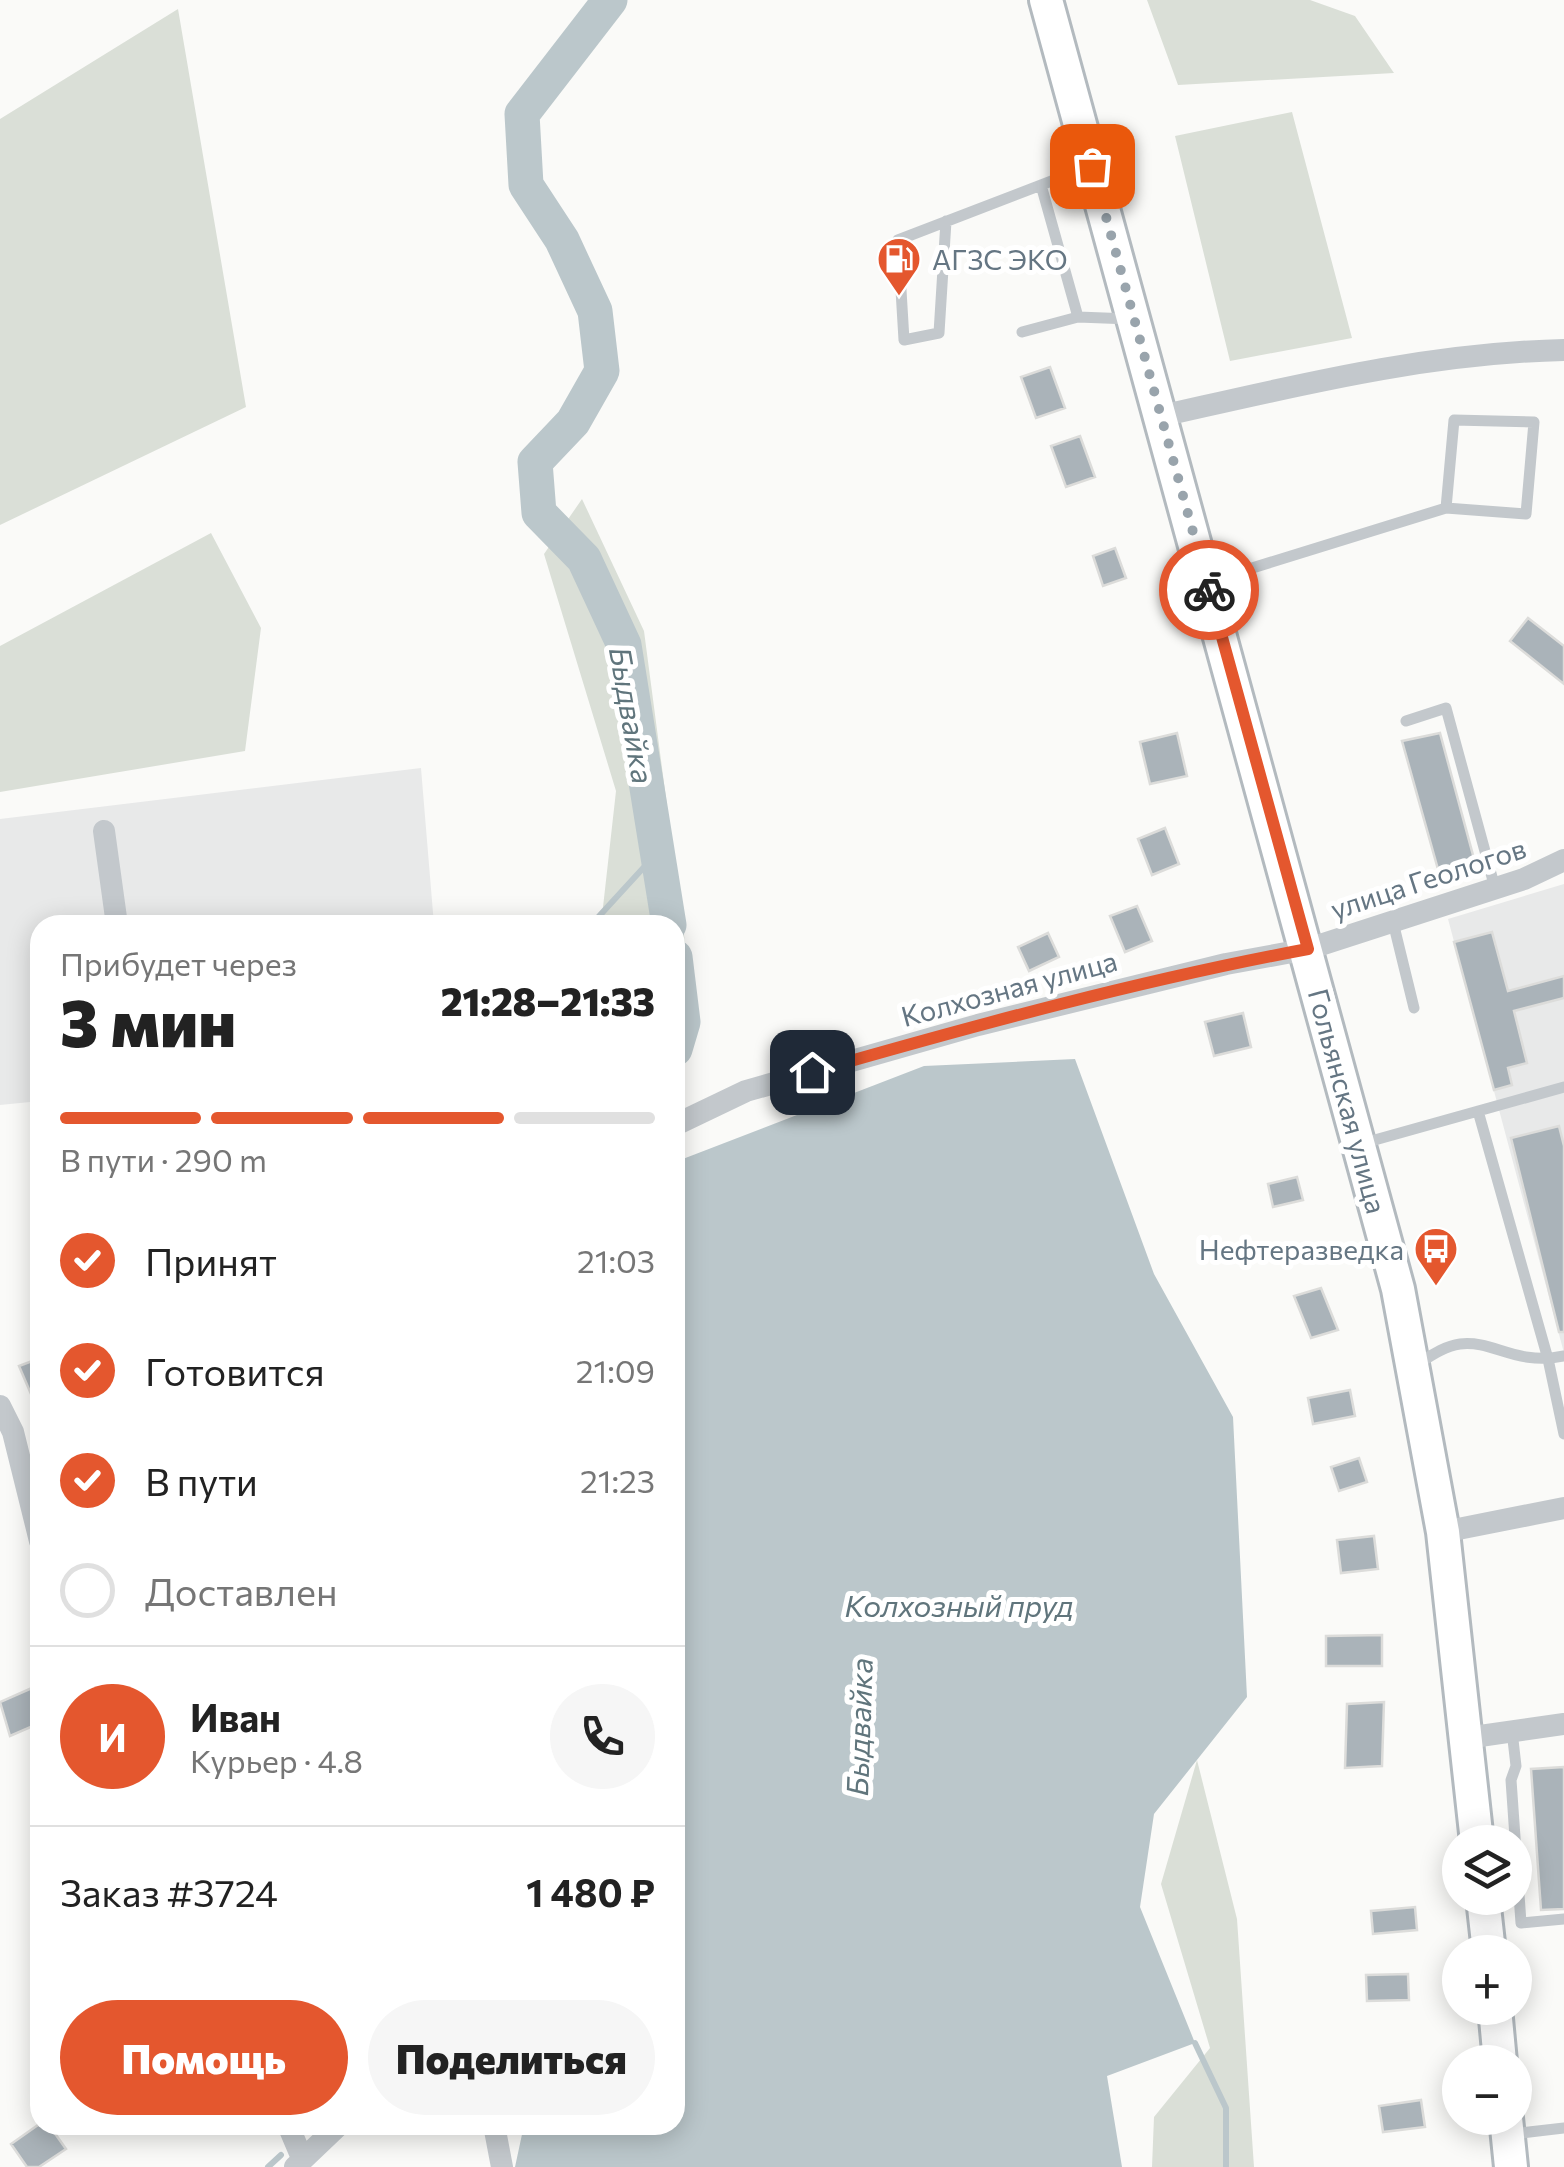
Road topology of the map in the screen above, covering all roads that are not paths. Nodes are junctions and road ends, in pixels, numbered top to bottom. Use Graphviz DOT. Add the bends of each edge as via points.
graph roads {
  1 [pos="1046,0"];
  2 [pos="1092,166"];
  3 [pos="1041,185"];
  4 [pos="946,221"];
  5 [pos="1078,317"];
  6 [pos="1134,319"];
  7 [pos="1022,332"];
  8 [pos="1564,350"];
  9 [pos="1161,416"];
  10 [pos="1446,508"];
  11 [pos="1207,582"];
  12 [pos="1406,721"];
  13 [pos="104,831"];
  14 [pos="1564,860"];
  15 [pos="1495,888"];
  16 [pos="116,915"];
  17 [pos="1392,922"];
  18 [pos="1308,949"];
  19 [pos="1414,1008"];
  20 [pos="1564,1088"];
  21 [pos="1478,1111"];
  22 [pos="685,1120"];
  23 [pos="1360,1144"];
  24 [pos="1564,1356"];
  25 [pos="1548,1359"];
  26 [pos="1416,1366"];
  27 [pos="0,1406"];
  28 [pos="1564,1434"];
  29 [pos="30,1500"];
  30 [pos="1564,1508"];
  31 [pos="1443,1532"];
  32 [pos="1564,1724"];
  33 [pos="1512,1732"];
  34 [pos="1466,1738"];
  35 [pos="1475,1825"];
  36 [pos="1564,1919"];
  37 [pos="1532,2127"];
  38 [pos="1564,2128"];
  39 [pos="291,2135"];
  40 [pos="328,2135"];
  41 [pos="496,2135"];
  42 [pos="1508,2135"];
  43 [pos="299,2163"];
  44 [pos="502,2167"];
  45 [pos="1511,2167"];
  1 -- 2 [label="main road, Гольянская улица"];
  2 -- 3 [label="lane"];
  2 -- 6 [label="main road, Гольянская улица"];
  3 -- 4 [label="lane"];
  3 -- 5 [label="lane"];
  4 -- 4 [label="lane" via="898,240 904,340 939,333"];
  5 -- 6 [label="lane"];
  5 -- 7 [label="lane"];
  6 -- 9 [label="main road, Гольянская улица"];
  8 -- 9 [label="street" via="1405,362"];
  9 -- 11 [label="main road, Гольянская улица"];
  10 -- 10 [label="lane" via="1526,514 1534,422 1454,420"];
  10 -- 11 [label="lane"];
  11 -- 18 [label="main road, Гольянская улица"];
  12 -- 15 [label="lane" via="1446,708"];
  13 -- 16 [label="street"];
  14 -- 15 [label="street, улица Геологов"];
  15 -- 17 [label="street, улица Геологов"];
  17 -- 18 [label="street, улица Геологов"];
  17 -- 19 [label="lane"];
  18 -- 22 [label="street, Колхозная улица" via="978,1025 746,1091"];
  18 -- 23 [label="main road, Гольянская улица"];
  20 -- 21 [label="lane"];
  21 -- 23 [label="lane"];
  21 -- 25 [label="lane"];
  23 -- 26 [label="main road, Гольянская улица"];
  24 -- 25 [label="lane"];
  25 -- 26 [label="lane" via="1458,1344"];
  25 -- 28 [label="lane"];
  26 -- 31 [label="main road, Гольянская улица"];
  27 -- 29 [label="street" via="14,1432"];
  30 -- 31 [label="street"];
  31 -- 34 [label="main road, Гольянская улица"];
  32 -- 33 [label="street"];
  33 -- 34 [label="street"];
  33 -- 36 [label="lane" via="1522,1923"];
  34 -- 35 [label="main road, Гольянская улица"];
  37 -- 38 [label="lane"];
  39 -- 43 [label="street"];
  40 -- 43 [label="street"];
  41 -- 44 [label="street"];
  42 -- 45 [label="main road"];
}
